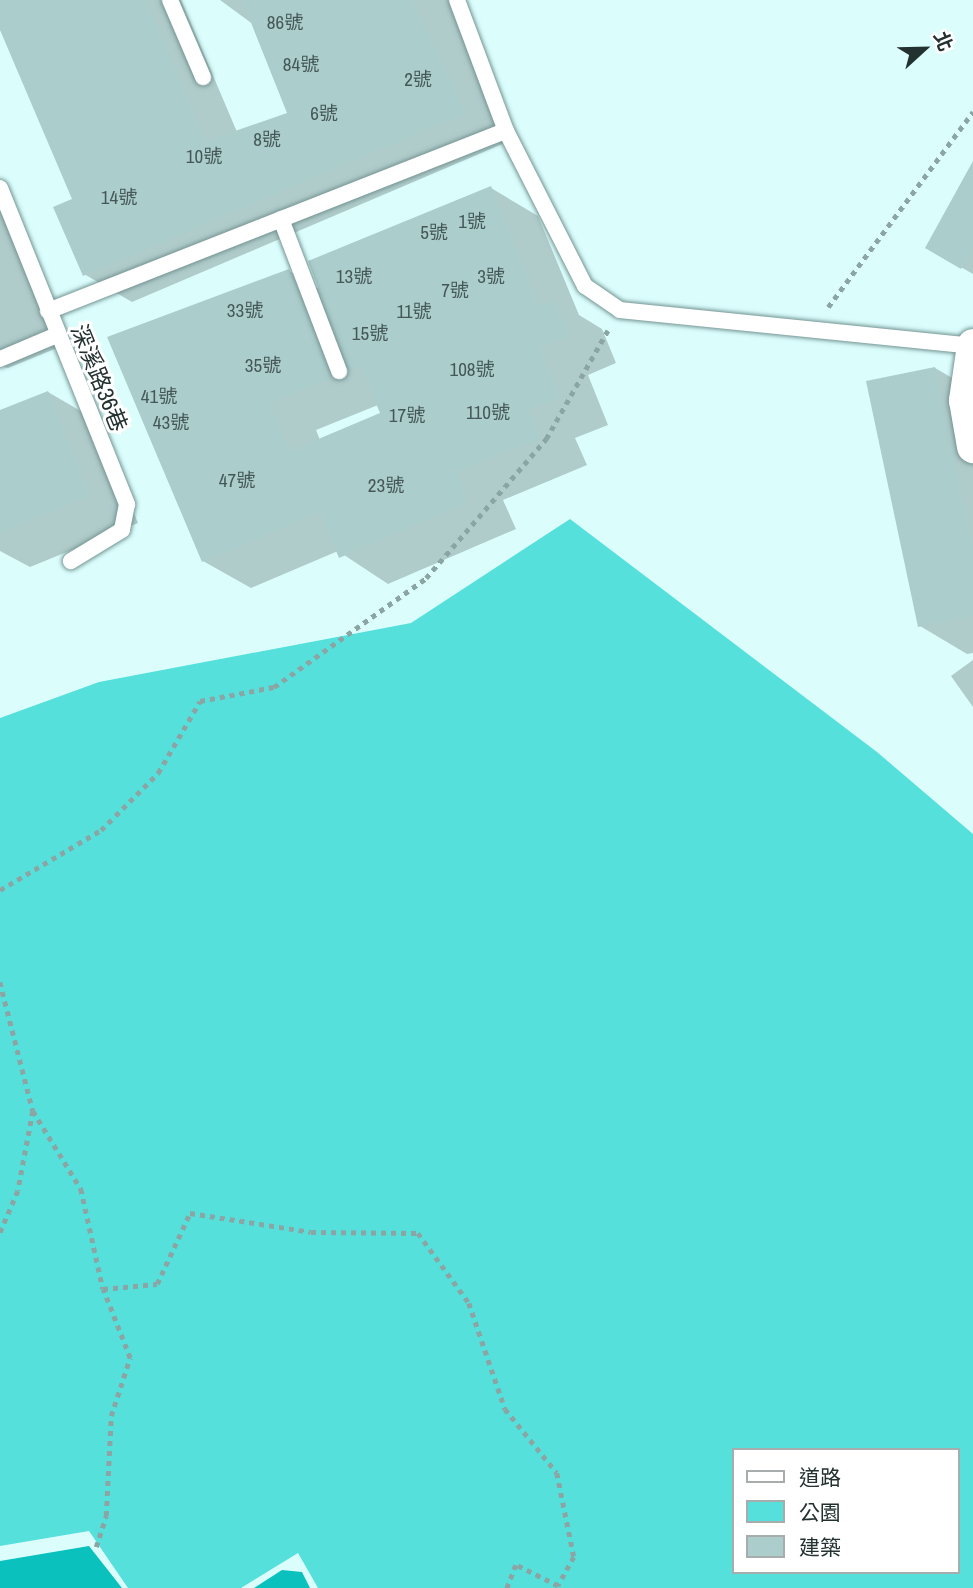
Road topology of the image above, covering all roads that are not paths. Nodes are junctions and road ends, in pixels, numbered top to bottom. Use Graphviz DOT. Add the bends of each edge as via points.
graph roads {
  1 [pos="170,0"];
  2 [pos="457,0"];
  3 [pos="203,76"];
  4 [pos="506,131"];
  5 [pos="0,188"];
  6 [pos="281,219"];
  7 [pos="48,311"];
  8 [pos="57,335"];
  9 [pos="973,345"];
  10 [pos="0,359"];
  11 [pos="339,371"];
  12 [pos="973,446"];
  13 [pos="71,561"];
  1 -- 3 [label="lane"];
  2 -- 4 [label="lane"];
  4 -- 6 [label="lane"];
  4 -- 9 [label="lane" via="585,286 620,310"];
  5 -- 7 [label="lane, 深溪路36巷"];
  6 -- 7 [label="lane"];
  6 -- 11 [label="lane"];
  7 -- 8 [label="lane, 深溪路36巷"];
  8 -- 10 [label="lane"];
  8 -- 13 [label="lane, 深溪路36巷" via="127,504 122,530"];
  9 -- 12 [label="street" via="965,400"];
}
